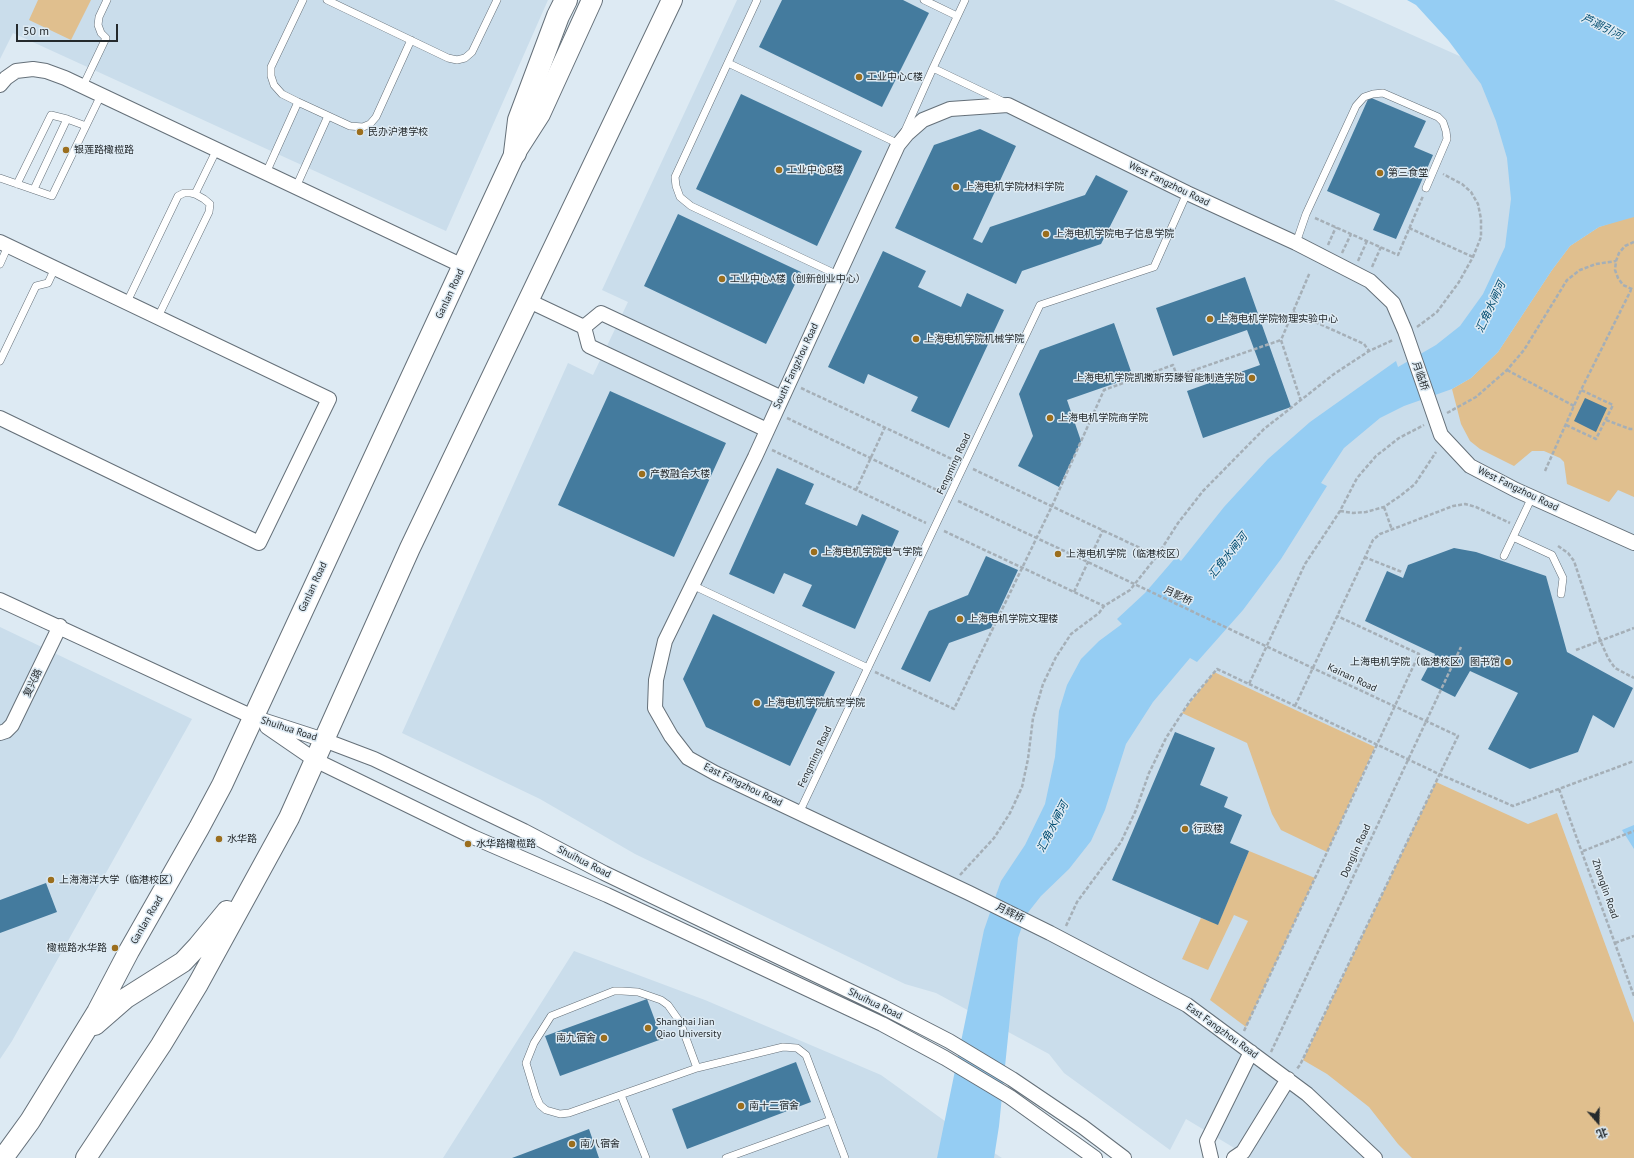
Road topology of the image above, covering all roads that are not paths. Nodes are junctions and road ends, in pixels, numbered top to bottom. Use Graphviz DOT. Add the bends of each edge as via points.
graph roads {
  1 [pos="107,0"];
  2 [pos="303,0"];
  3 [pos="327,0"];
  4 [pos="497,0"];
  5 [pos="566,0"];
  6 [pos="592,0"];
  7 [pos="672,0"];
  8 [pos="757,0"];
  9 [pos="924,0"];
  10 [pos="965,0"];
  11 [pos="957,16"];
  12 [pos="411,40"];
  13 [pos="728,63"];
  14 [pos="933,68"];
  15 [pos="0,86"];
  16 [pos="83,86"];
  17 [pos="101,95"];
  18 [pos="298,102"];
  19 [pos="1008,105"];
  20 [pos="328,116"];
  21 [pos="67,119"];
  22 [pos="86,126"];
  23 [pos="898,145"];
  24 [pos="216,149"];
  25 [pos="515,153"];
  26 [pos="266,173"];
  27 [pos="0,178"];
  28 [pos="17,184"];
  29 [pos="296,187"];
  30 [pos="1426,188"];
  31 [pos="34,189"];
  32 [pos="1187,193"];
  33 [pos="195,194"];
  34 [pos="1296,243"];
  35 [pos="4,244"];
  36 [pos="0,264"];
  37 [pos="463,266"];
  38 [pos="55,268"];
  39 [pos="838,275"];
  40 [pos="529,301"];
  41 [pos="127,302"];
  42 [pos="158,317"];
  43 [pos="584,327"];
  44 [pos="1410,347"];
  45 [pos="0,362"];
  46 [pos="782,398"];
  47 [pos="1430,406"];
  48 [pos="0,418"];
  49 [pos="766,430"];
  50 [pos="1532,497"];
  51 [pos="1513,537"];
  52 [pos="1634,543"];
  53 [pos="1504,556"];
  54 [pos="692,585"];
  55 [pos="1561,594"];
  56 [pos="0,600"];
  57 [pos="60,626"];
  58 [pos="868,668"];
  59 [pos="254,717"];
  60 [pos="0,732"];
  61 [pos="324,740"];
  62 [pos="315,760"];
  63 [pos="799,812"];
  64 [pos="256,877"];
  65 [pos="969,892"];
  66 [pos="1055,935"];
  67 [pos="80,1039"];
  68 [pos="1251,1052"];
  69 [pos="697,1068"];
  70 [pos="1288,1079"];
  71 [pos="621,1095"];
  72 [pos="831,1120"];
  73 [pos="3,1158"];
  74 [pos="86,1158"];
  75 [pos="646,1158"];
  76 [pos="726,1158"];
  77 [pos="845,1158"];
  78 [pos="1095,1158"];
  79 [pos="1124,1158"];
  80 [pos="1211,1158"];
  81 [pos="1234,1158"];
  82 [pos="1375,1158"];
  1 -- 16 [label="lane" via="98,25 101,34 106,38"];
  2 -- 18 [label="lane" via="271,67 274,85 282,94"];
  3 -- 12 [label="lane"];
  4 -- 12 [label="lane" via="472,52 465,58 448,58"];
  5 -- 25 [label="highway" via="519,120"];
  6 -- 25 [label="main road, Ganlan Road" via="540,114"];
  7 -- 40 [label="main road"];
  8 -- 13 [label="lane"];
  9 -- 11 [label="lane"];
  10 -- 11 [label="lane"];
  11 -- 14 [label="lane"];
  12 -- 20 [label="lane" via="376,117 370,124 363,127 350,126"];
  13 -- 23 [label="lane"];
  13 -- 39 [label="lane" via="675,176 680,197 691,206"];
  14 -- 19 [label="lane"];
  14 -- 23 [label="lane"];
  15 -- 16 [label="street" via="16,71 33,69 46,71"];
  16 -- 17 [label="street"];
  17 -- 22 [label="lane"];
  17 -- 24 [label="street"];
  18 -- 20 [label="lane"];
  18 -- 26 [label="lane"];
  19 -- 23 [label="street" via="950,109 923,120"];
  19 -- 32 [label="street, West Fangzhou Road"];
  20 -- 29 [label="lane"];
  21 -- 22 [label="lane"];
  21 -- 28 [label="lane" via="51,114"];
  21 -- 31 [label="lane"];
  22 -- 31 [label="lane" via="52,196"];
  23 -- 39 [label="street, South Fangzhou Road"];
  24 -- 26 [label="street"];
  24 -- 33 [label="lane"];
  25 -- 37 [label="main road, Ganlan Road"];
  26 -- 29 [label="street"];
  27 -- 28 [label="lane"];
  28 -- 31 [label="lane"];
  29 -- 37 [label="street"];
  30 -- 34 [label="lane" via="1447,139 1443,122 1438,117 1383,93 1364,97 1356,106 1306,214"];
  32 -- 34 [label="street, West Fangzhou Road"];
  32 -- 58 [label="lane, Fengming Road" via="1154,267 1040,305"];
  33 -- 41 [label="lane" via="190,192 178,196"];
  33 -- 42 [label="lane" via="210,204 209,212"];
  34 -- 44 [label="street, West Fangzhou Road" via="1370,281 1393,303"];
  35 -- 36 [label="lane"];
  35 -- 38 [label="street"];
  37 -- 59 [label="main road, Ganlan Road"];
  38 -- 41 [label="street"];
  38 -- 45 [label="lane" via="48,283 36,286"];
  39 -- 46 [label="street, South Fangzhou Road"];
  40 -- 43 [label="street"];
  40 -- 61 [label="main road" via="410,548"];
  41 -- 42 [label="street"];
  42 -- 48 [label="street" via="329,399 259,543"];
  43 -- 46 [label="street" via="601,313"];
  43 -- 49 [label="street" via="589,346"];
  44 -- 47 [label="street, 月临桥"];
  46 -- 49 [label="street, South Fangzhou Road"];
  47 -- 50 [label="street, West Fangzhou Road" via="1442,435 1470,466"];
  49 -- 54 [label="street, South Fangzhou Road"];
  50 -- 51 [label="lane"];
  50 -- 52 [label="street, West Fangzhou Road"];
  51 -- 53 [label="lane"];
  51 -- 55 [label="lane" via="1552,555 1563,578"];
  54 -- 58 [label="lane"];
  54 -- 63 [label="street, East Fangzhou Road" via="665,641 656,680 655,708 671,736 688,758"];
  56 -- 57 [label="street"];
  57 -- 59 [label="street"];
  57 -- 60 [label="street, 复兴路" via="12,726"];
  58 -- 63 [label="lane, Fengming Road"];
  59 -- 61 [label="street, Shuihua Road"];
  59 -- 62 [label="street, Shuihua Road"];
  59 -- 67 [label="main road, Ganlan Road" via="203,822"];
  61 -- 62 [label="main road"];
  61 -- 79 [label="street, Shuihua Road" via="374,759 949,1041 1012,1079"];
  62 -- 64 [label="main road" via="288,818"];
  62 -- 78 [label="street, Shuihua Road" via="473,838 607,895 882,1024 1010,1097"];
  63 -- 65 [label="street, East Fangzhou Road"];
  64 -- 67 [label="main road" via="183,962 126,998"];
  64 -- 74 [label="main road" via="198,984"];
  65 -- 66 [label="street, 月辉桥"];
  66 -- 68 [label="street, East Fangzhou Road" via="1187,1005"];
  67 -- 73 [label="main road, Ganlan Road" via="30,1121"];
  68 -- 70 [label="street, East Fangzhou Road"];
  68 -- 80 [label="street" via="1207,1141"];
  69 -- 71 [label="lane"];
  69 -- 71 [label="lane" via="680,1022 668,1005 661,1000 638,992 614,991 551,1016 534,1043 526,1063 540,1105 546,1110 560,1114 569,1113"];
  69 -- 72 [label="lane" via="783,1047 797,1048 806,1055"];
  70 -- 81 [label="street" via="1243,1152"];
  70 -- 82 [label="street, East Fangzhou Road"];
  71 -- 75 [label="lane"];
  72 -- 76 [label="lane"];
  72 -- 77 [label="lane"];
}
